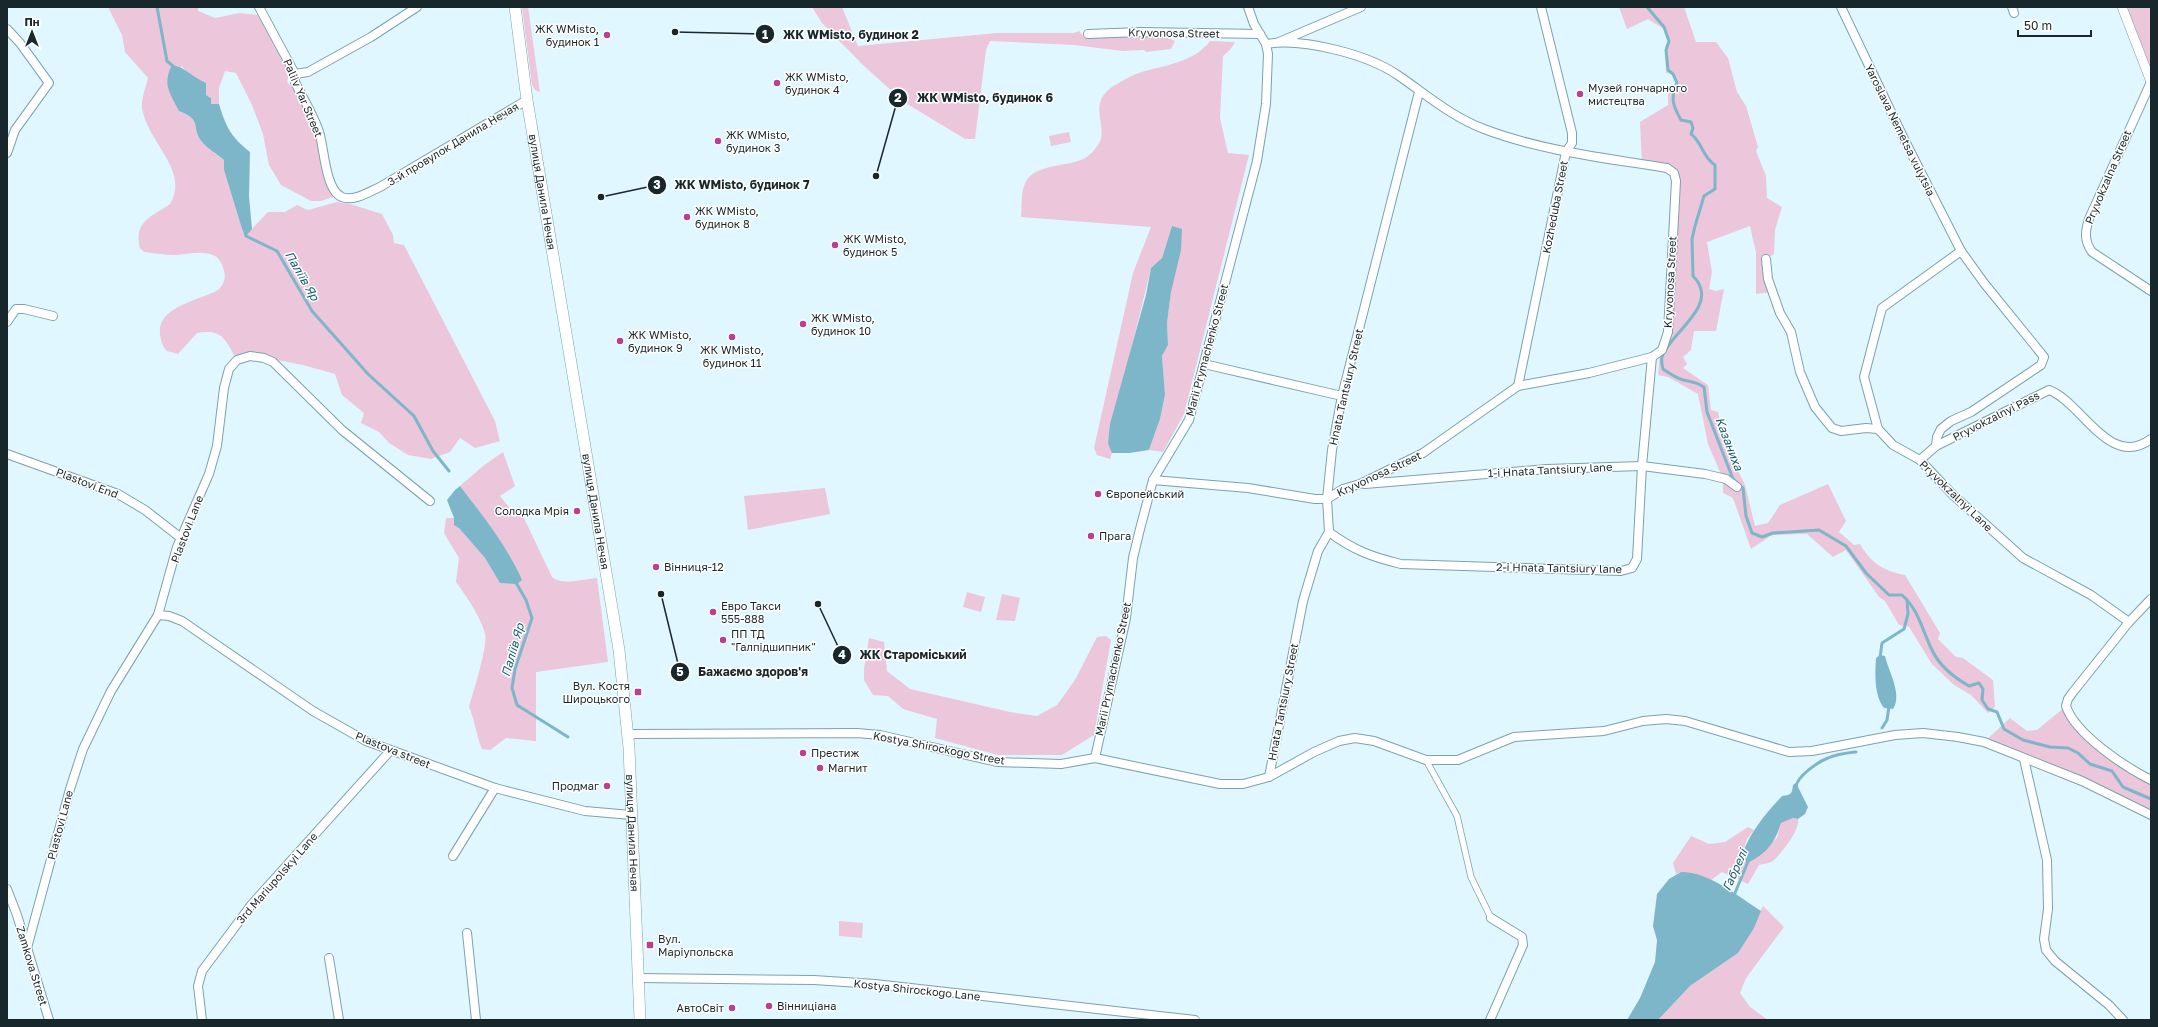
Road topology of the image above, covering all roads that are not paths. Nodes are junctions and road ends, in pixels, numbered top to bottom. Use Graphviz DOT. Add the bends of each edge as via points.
graph roads {
  1 [pos="259,7"];
  2 [pos="418,7"];
  3 [pos="515,7"];
  4 [pos="1248,7"];
  5 [pos="1361,7"];
  6 [pos="1541,7"];
  7 [pos="1841,7"];
  8 [pos="2122,7"];
  9 [pos="7,29"];
  10 [pos="1088,34"];
  11 [pos="1260,34"];
  12 [pos="1279,42"];
  13 [pos="1266,44"];
  14 [pos="295,74"];
  15 [pos="2151,82"];
  16 [pos="1419,92"];
  17 [pos="527,100"];
  18 [pos="1566,152"];
  19 [pos="7,153"];
  20 [pos="380,187"];
  21 [pos="1962,252"];
  22 [pos="1766,259"];
  23 [pos="2151,291"];
  24 [pos="53,316"];
  25 [pos="7,322"];
  26 [pos="1652,357"];
  27 [pos="1204,364"];
  28 [pos="1518,386"];
  29 [pos="1342,396"];
  30 [pos="1878,429"];
  31 [pos="2151,439"];
  32 [pos="1936,446"];
  33 [pos="7,454"];
  34 [pos="1920,460"];
  35 [pos="1642,466"];
  36 [pos="1153,480"];
  37 [pos="1360,484"];
  38 [pos="1737,486"];
  39 [pos="1327,499"];
  40 [pos="430,502"];
  41 [pos="1329,532"];
  42 [pos="181,538"];
  43 [pos="2151,600"];
  44 [pos="158,615"];
  45 [pos="2129,622"];
  46 [pos="628,734"];
  47 [pos="390,751"];
  48 [pos="1095,758"];
  49 [pos="2024,759"];
  50 [pos="1426,760"];
  51 [pos="1269,777"];
  52 [pos="2151,780"];
  53 [pos="495,788"];
  54 [pos="631,815"];
  55 [pos="2151,815"];
  56 [pos="453,856"];
  57 [pos="7,889"];
  58 [pos="1491,918"];
  59 [pos="467,933"];
  60 [pos="27,948"];
  61 [pos="330,958"];
  62 [pos="638,978"];
  63 [pos="49,1020"];
  64 [pos="202,1020"];
  65 [pos="339,1020"];
  66 [pos="476,1020"];
  67 [pos="640,1020"];
  68 [pos="1195,1020"];
  69 [pos="1490,1020"];
  70 [pos="2123,1020"];
  1 -- 14 [label="street, Paliiv Yar Street"];
  2 -- 14 [label="street" via="308,72"];
  3 -- 17 [label="main road, вулиця Данила Нечая"];
  4 -- 11 [label="street, Marii Prymachenko Street"];
  5 -- 12 [label="street"];
  6 -- 18 [label="street, Kozheduba Street" via="1572,133 1572,143"];
  7 -- 21 [label="street, Yaroslava Nemetsa vulytsia"];
  8 -- 15 [label="street, Pryvokzalna Street"];
  9 -- 19 [label="street" via="49,83 15,130"];
  10 -- 11 [label="street, Kryvonosa Street"];
  11 -- 13 [label="street, Marii Prymachenko Street"];
  12 -- 13 [label="street, Kryvonosa Street"];
  12 -- 16 [label="street, Kryvonosa Street" via="1332,49 1357,56 1398,75"];
  13 -- 27 [label="street, Marii Prymachenko Street" via="1266,104 1257,161"];
  14 -- 20 [label="street, Paliiv Yar Street" via="295,82 320,134 324,164 335,191 340,197 347,198"];
  15 -- 23 [label="street, Pryvokzalna Street" via="2089,219 2085,236 2092,252"];
  16 -- 18 [label="street, Kryvonosa Street" via="1482,128"];
  16 -- 29 [label="street, Hnata Tantsiury Street"];
  17 -- 20 [label="street, 3-й провулок Данила Нечая"];
  17 -- 46 [label="main road, вулиця Данила Нечая" via="608,577"];
  18 -- 26 [label="street, Kryvonosa Street" via="1667,168 1674,173 1676,181 1668,332 1662,350"];
  18 -- 28 [label="street, Kozheduba Street"];
  21 -- 30 [label="street" via="1882,308 1864,377"];
  21 -- 32 [label="street, Yaroslava Nemetsa vulytsia" via="2044,357 2041,365 1971,412 1951,421 1937,437"];
  22 -- 30 [label="street" via="1773,296 1791,332 1800,372 1815,406 1832,428 1841,431"];
  24 -- 25 [label="street" via="16,309"];
  26 -- 28 [label="street, Kryvonosa Street" via="1589,373"];
  26 -- 35 [label="street, 2-i Hnata Tantsiury lane"];
  27 -- 29 [label="street"];
  27 -- 36 [label="street, Marii Prymachenko Street" via="1189,420"];
  28 -- 37 [label="street, Kryvonosa Street" via="1423,453"];
  29 -- 39 [label="street, Hnata Tantsiury Street" via="1332,450"];
  30 -- 34 [label="street, Pryvokzalnyi Lane" via="1893,445"];
  31 -- 32 [label="street, Pryvokzalnyi Pass" via="2142,446 2132,448 2114,443 2096,430 2058,393 2049,390"];
  32 -- 34 [label="street, Pryvokzalnyi Pass"];
  33 -- 42 [label="street, Plastovi End" via="118,494 145,510"];
  34 -- 45 [label="street, Pryvokzalnyi Lane" via="1953,495 2023,558 2091,595"];
  35 -- 37 [label="street, 1-i Hnata Tantsiury lane" via="1547,469"];
  35 -- 38 [label="street, 1-i Hnata Tantsiury lane" via="1705,474 1726,479"];
  35 -- 41 [label="street, 2-i Hnata Tantsiury lane" via="1637,558 1632,568 1621,571 1401,564 1370,556 1348,546"];
  36 -- 39 [label="street, Kryvonosa Street" via="1248,488"];
  36 -- 48 [label="street, Marii Prymachenko Street" via="1133,558 1126,618"];
  37 -- 39 [label="street, Kryvonosa Street" via="1343,489"];
  39 -- 41 [label="street, Hnata Tantsiury Street"];
  40 -- 42 [label="street, Plastovi Lane" via="336,426 279,367 264,358 250,356 237,360 227,375 213,464"];
  41 -- 51 [label="street, Hnata Tantsiury Street" via="1318,551 1303,601"];
  42 -- 44 [label="street, Plastovi Lane"];
  43 -- 45 [label="street"];
  44 -- 47 [label="street, Plastova street" via="182,621 313,712"];
  44 -- 60 [label="street, Plastovi Lane" via="111,692 83,749"];
  45 -- 52 [label="street" via="2068,699 2066,706 2075,722 2109,755"];
  46 -- 48 [label="street, Kostya Shirockogo Street" via="834,732 880,735 997,762 1061,764"];
  46 -- 54 [label="main road, вулиця Данила Нечая"];
  47 -- 53 [label="street, Plastova street"];
  47 -- 64 [label="street, 3rd Mariupolskyi Lane" via="252,904 202,971 198,986"];
  48 -- 51 [label="street, Kostya Shirockogo Street" via="1220,784 1243,784"];
  49 -- 50 [label="street, Kostya Shirockogo Street" via="1984,742 1958,736 1923,733 1902,734 1812,751 1789,752 1685,721 1666,719 1643,721 1604,731 1514,738 1458,760"];
  49 -- 55 [label="street, Kostya Shirockogo Street" via="2082,781"];
  49 -- 70 [label="street" via="2047,860 2048,909 2044,939 2046,950 2055,961 2109,1005"];
  50 -- 51 [label="street, Kostya Shirockogo Street" via="1374,741 1355,738 1339,741 1314,752"];
  50 -- 58 [label="street" via="1457,816 1471,877"];
  53 -- 54 [label="street, Plastova street" via="585,811"];
  53 -- 56 [label="street"];
  54 -- 62 [label="main road, вулиця Данила Нечая"];
  57 -- 60 [label="street, Zamkova Street"];
  58 -- 69 [label="street" via="1522,937 1523,945"];
  59 -- 66 [label="street"];
  60 -- 63 [label="street, Zamkova Street"];
  61 -- 65 [label="street"];
  62 -- 67 [label="main road, вулиця Данила Нечая"];
  62 -- 68 [label="street, Kostya Shirockogo Lane" via="814,980 875,984"];
}
